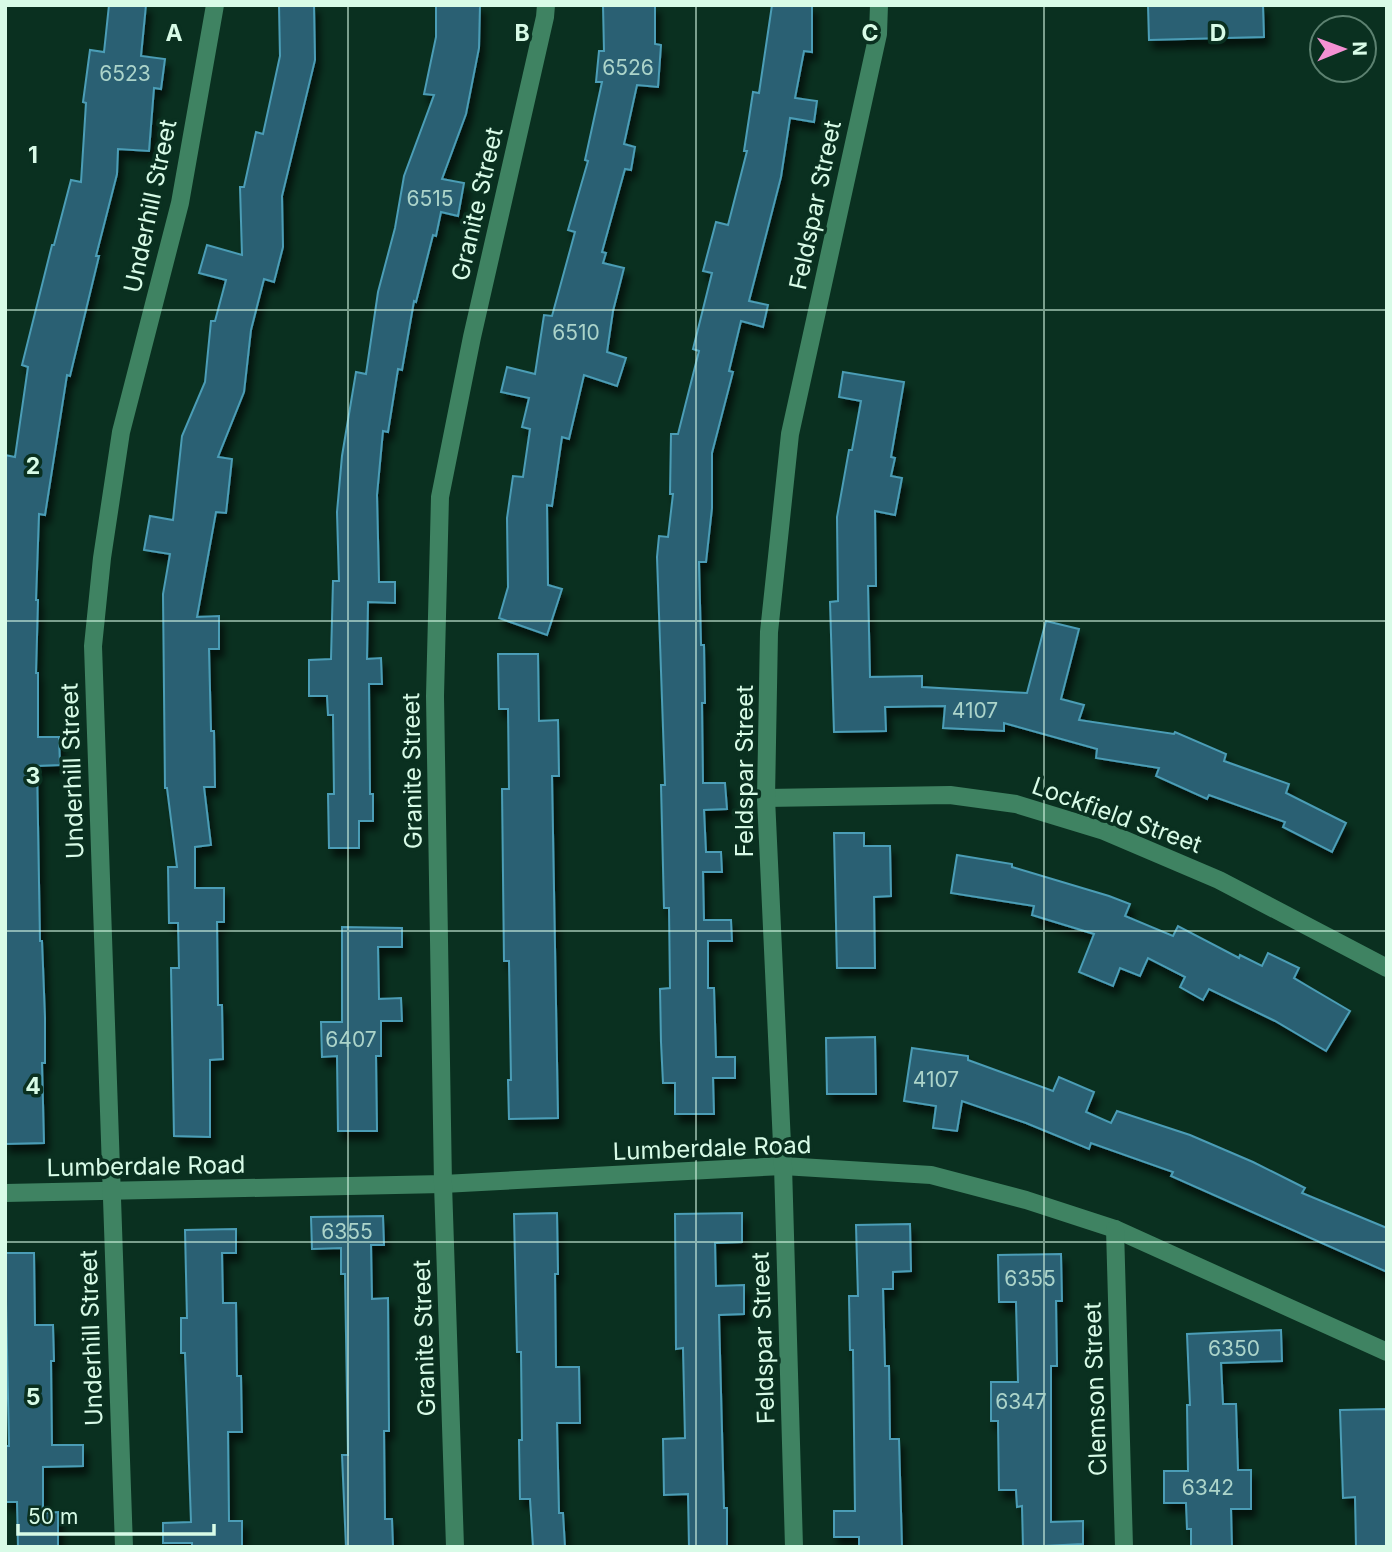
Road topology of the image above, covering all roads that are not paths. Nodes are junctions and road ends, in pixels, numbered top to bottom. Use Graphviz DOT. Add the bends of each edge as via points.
graph roads {
  1 [pos="215,5"];
  2 [pos="546,5"];
  3 [pos="878,5"];
  4 [pos="766,799"];
  5 [pos="1387,968"];
  6 [pos="783,1166"];
  7 [pos="443,1184"];
  8 [pos="110,1191"];
  9 [pos="5,1193"];
  10 [pos="1115,1230"];
  11 [pos="1387,1352"];
  12 [pos="124,1547"];
  13 [pos="456,1547"];
  14 [pos="794,1547"];
  15 [pos="1124,1547"];
  1 -- 8 [label="street, Underhill Street" via="180,203 121,432 93,646"];
  2 -- 7 [label="street, Granite Street" via="440,497 435,696"];
  3 -- 4 [label="street, Feldspar Street" via="878,34 790,434 769,632"];
  4 -- 5 [label="street, Lockfield Street" via="950,795 1016,804 1104,831 1219,880"];
  4 -- 6 [label="street, Feldspar Street"];
  6 -- 7 [label="street, Lumberdale Road"];
  6 -- 10 [label="street, Lumberdale Road" via="931,1175"];
  6 -- 14 [label="street, Feldspar Street"];
  7 -- 8 [label="street, Lumberdale Road"];
  7 -- 13 [label="street, Granite Street"];
  8 -- 9 [label="street, Lumberdale Road"];
  8 -- 12 [label="street, Underhill Street"];
  10 -- 11 [label="street, Lumberdale Road"];
  10 -- 15 [label="street, Clemson Street"];
}
